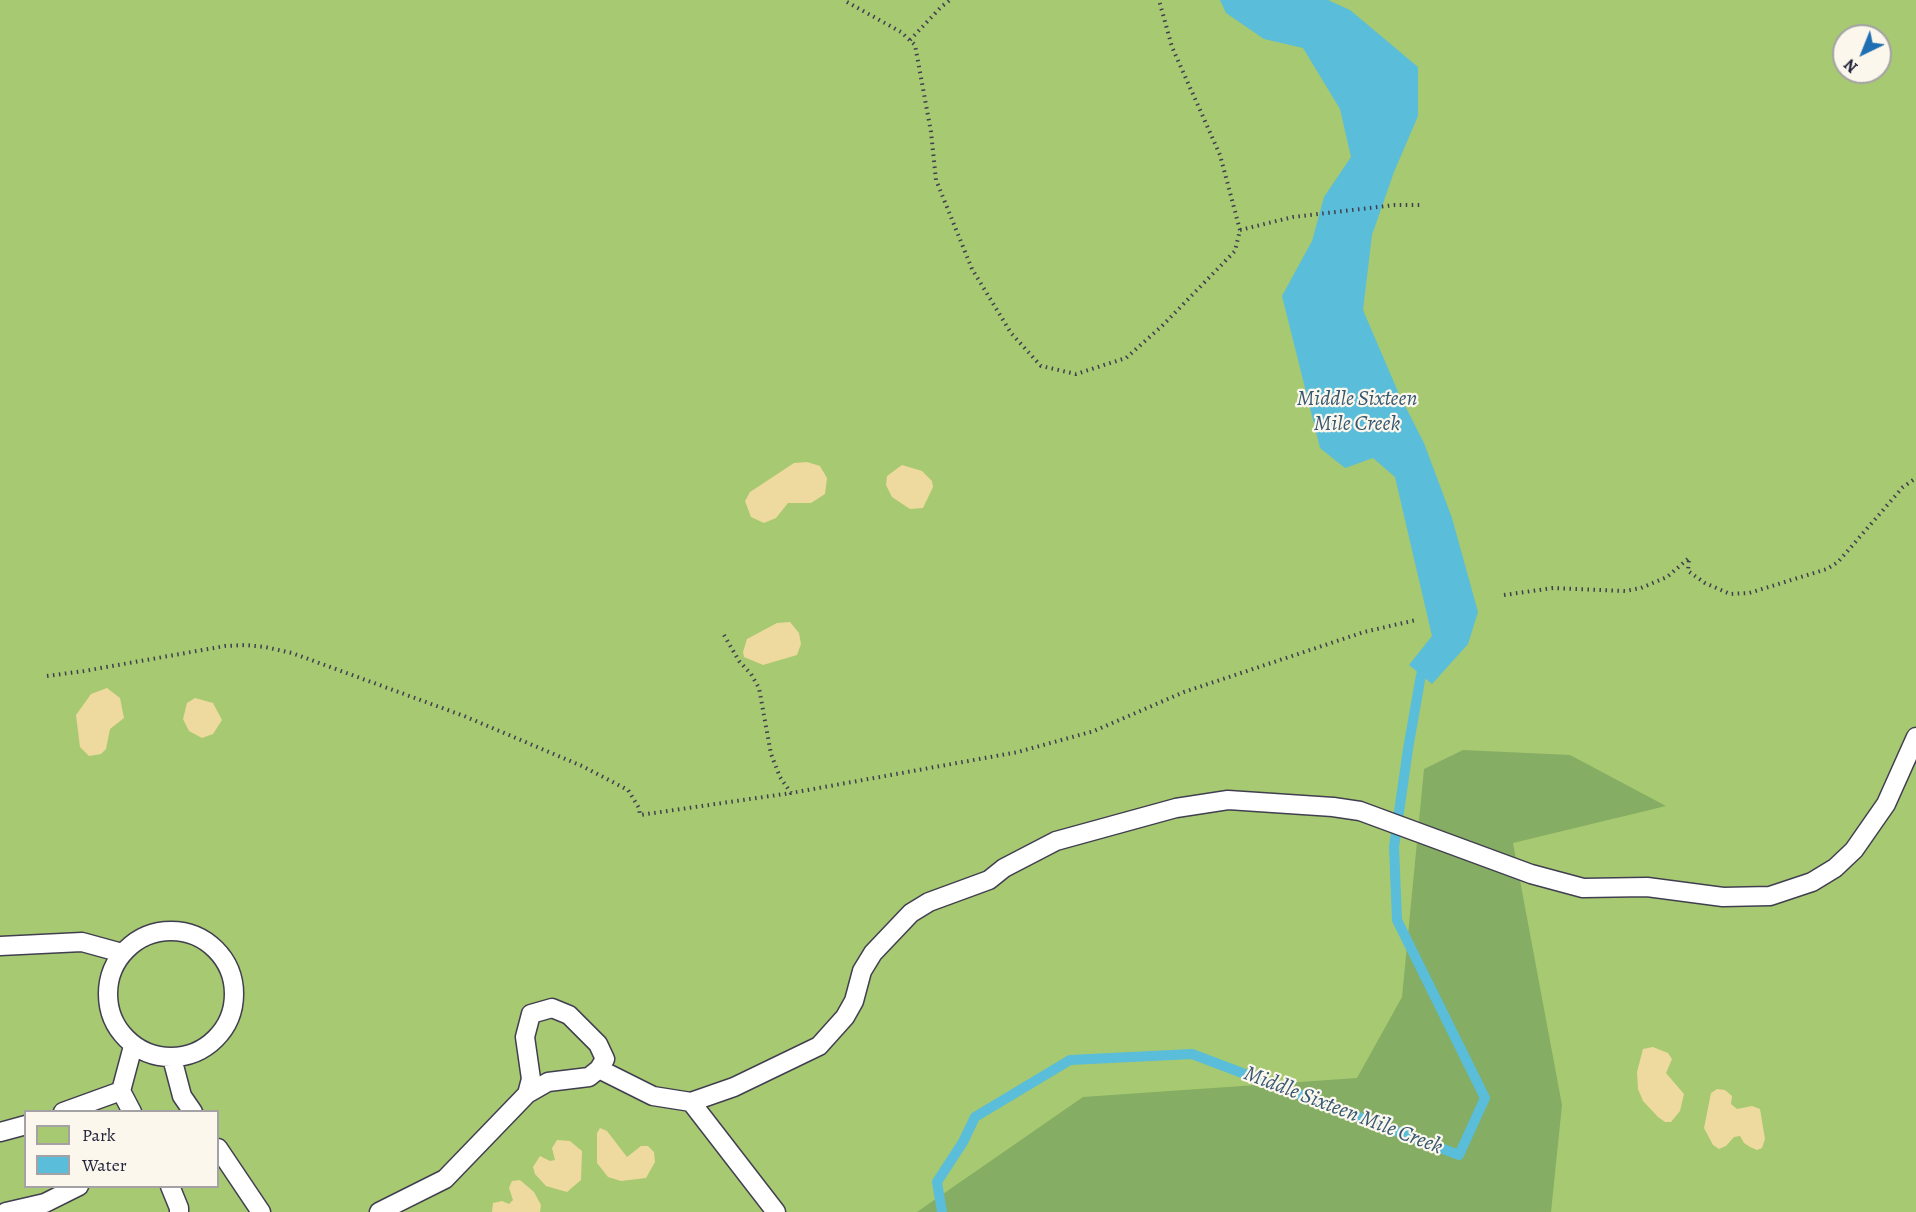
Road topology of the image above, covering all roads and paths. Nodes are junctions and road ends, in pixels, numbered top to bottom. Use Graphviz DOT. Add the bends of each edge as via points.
graph roads {
  1 [pos="950,0"];
  2 [pos="1159,0"];
  3 [pos="847,2"];
  4 [pos="910,40"];
  5 [pos="1423,205"];
  6 [pos="1240,230"];
  7 [pos="1916,478"];
  8 [pos="1504,595"];
  9 [pos="1416,620"];
  10 [pos="724,634"];
  11 [pos="47,676"];
  12 [pos="1916,737"];
  13 [pos="791,793"];
  14 [pos="0,946"];
  15 [pos="122,953"];
  16 [pos="133,1046"];
  17 [pos="172,1058"];
  18 [pos="599,1068"];
  19 [pos="121,1091"];
  20 [pos="526,1094"];
  21 [pos="691,1102"];
  22 [pos="69,1110"];
  23 [pos="131,1110"];
  24 [pos="192,1110"];
  25 [pos="24,1126"];
  26 [pos="0,1132"];
  27 [pos="219,1149"];
  28 [pos="75,1188"];
  29 [pos="171,1188"];
  30 [pos="6,1212"];
  31 [pos="179,1212"];
  32 [pos="261,1212"];
  33 [pos="379,1212"];
  34 [pos="776,1212"];
  1 -- 4 [label="path"];
  2 -- 6 [label="path" via="1172,47 1220,155"];
  3 -- 4 [label="path"];
  4 -- 6 [label="path" via="915,45 936,180 972,269 1011,333 1041,366 1076,374 1126,358 1236,251"];
  5 -- 6 [label="path" via="1293,216"];
  7 -- 8 [label="path" via="1903,487 1838,562 1749,593 1730,594 1705,582 1688,571 1689,558 1667,577 1641,588 1553,588"];
  9 -- 13 [label="path" via="1364,632 1184,692 1094,731 1029,749"];
  10 -- 13 [label="path" via="759,688 771,754"];
  11 -- 13 [label="path" via="225,646 265,647 292,653 464,716 582,766 628,790 640,815"];
  12 -- 21 [label="lane" via="1886,804 1854,850 1812,882 1770,896 1723,897 1647,887 1583,888 1360,811 1333,807 1228,800 1176,808 1056,841 989,880 929,902 911,913 873,953 845,1017 819,1046 734,1087"];
  14 -- 15 [label="lane" via="82,942"];
  15 -- 16 [label="lane" via="111,971 107,991 110,1012 119,1031"];
  15 -- 17 [label="lane" via="138,939 177,930 198,936 215,948 228,966 235,986 234,1007 226,1027 212,1044 194,1054"];
  16 -- 17 [label="lane" via="152,1055"];
  16 -- 19 [label="lane"];
  17 -- 24 [label="lane" via="183,1096"];
  18 -- 20 [label="lane" via="589,1077 548,1082"];
  18 -- 20 [label="lane" via="605,1059 598,1044 569,1015 552,1008 531,1014 525,1037 531,1079"];
  18 -- 21 [label="lane" via="653,1096"];
  19 -- 22 [label="lane"];
  19 -- 23 [label="lane"];
  20 -- 33 [label="lane" via="445,1179"];
  21 -- 34 [label="lane"];
  25 -- 26 [label="lane"];
  27 -- 32 [label="lane"];
  28 -- 30 [label="lane" via="45,1203"];
  29 -- 31 [label="lane"];
}
